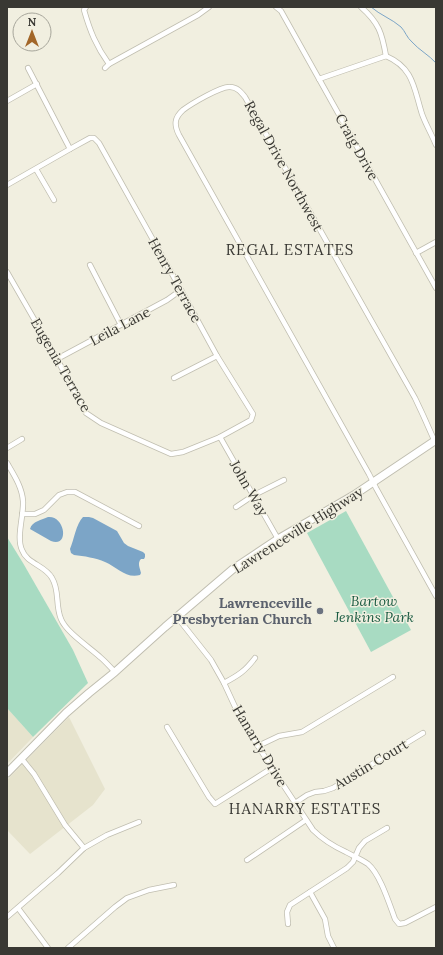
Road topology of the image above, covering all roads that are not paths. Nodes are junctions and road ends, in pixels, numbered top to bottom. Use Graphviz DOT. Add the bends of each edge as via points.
graph roads {
  1 [pos="86,7"];
  2 [pos="209,7"];
  3 [pos="276,7"];
  4 [pos="361,7"];
  5 [pos="386,56"];
  6 [pos="28,68"];
  7 [pos="319,79"];
  8 [pos="37,84"];
  9 [pos="7,101"];
  10 [pos="436,146"];
  11 [pos="70,149"];
  12 [pos="36,169"];
  13 [pos="7,185"];
  14 [pos="54,200"];
  15 [pos="436,242"];
  16 [pos="416,253"];
  17 [pos="90,265"];
  18 [pos="7,272"];
  19 [pos="436,288"];
  20 [pos="181,290"];
  21 [pos="121,325"];
  22 [pos="217,356"];
  23 [pos="57,360"];
  24 [pos="174,378"];
  25 [pos="247,405"];
  26 [pos="220,437"];
  27 [pos="22,439"];
  28 [pos="436,442"];
  29 [pos="7,448"];
  30 [pos="7,463"];
  31 [pos="284,480"];
  32 [pos="373,482"];
  33 [pos="254,495"];
  34 [pos="236,507"];
  35 [pos="22,514"];
  36 [pos="139,526"];
  37 [pos="278,539"];
  38 [pos="436,596"];
  39 [pos="178,617"];
  40 [pos="255,658"];
  41 [pos="115,672"];
  42 [pos="393,677"];
  43 [pos="224,683"];
  44 [pos="167,727"];
  45 [pos="423,733"];
  46 [pos="258,746"];
  47 [pos="21,758"];
  48 [pos="272,768"];
  49 [pos="7,773"];
  50 [pos="295,803"];
  51 [pos="306,820"];
  52 [pos="139,822"];
  53 [pos="386,828"];
  54 [pos="84,848"];
  55 [pos="355,856"];
  56 [pos="247,860"];
  57 [pos="174,884"];
  58 [pos="310,892"];
  59 [pos="436,907"];
  60 [pos="18,908"];
  61 [pos="7,917"];
  62 [pos="288,924"];
  63 [pos="48,948"];
  64 [pos="68,948"];
  65 [pos="334,948"];
  1 -- 2 [label="street" via="84,10 88,28 107,66"];
  3 -- 7 [label="street, Craig Drive" via="281,11"];
  4 -- 5 [label="street" via="379,28"];
  5 -- 7 [label="street"];
  5 -- 10 [label="street" via="408,72"];
  6 -- 8 [label="street"];
  7 -- 16 [label="street, Craig Drive"];
  8 -- 9 [label="street"];
  8 -- 11 [label="street"];
  11 -- 12 [label="street"];
  11 -- 20 [label="street, Henry Terrace" via="90,138 99,143"];
  12 -- 13 [label="street"];
  12 -- 14 [label="street"];
  15 -- 16 [label="street"];
  16 -- 19 [label="street, Craig Drive"];
  17 -- 21 [label="street"];
  18 -- 23 [label="street, Eugenia Terrace"];
  20 -- 21 [label="street, Leila Lane"];
  20 -- 22 [label="street, Henry Terrace"];
  21 -- 23 [label="street, Leila Lane"];
  22 -- 24 [label="street"];
  22 -- 25 [label="street, Henry Terrace"];
  23 -- 26 [label="street, Eugenia Terrace" via="86,413 101,423 171,454 183,452"];
  25 -- 26 [label="street, Eugenia Terrace" via="253,414 251,420"];
  26 -- 33 [label="street, John Way"];
  27 -- 29 [label="street"];
  28 -- 32 [label="main road, Lawrenceville Highway"];
  28 -- 32 [label="street, Regal Drive Northwest" via="415,398 242,92 230,86 222,88 182,110 175,122 178,135"];
  30 -- 35 [label="street" via="21,490"];
  31 -- 33 [label="street"];
  32 -- 37 [label="main road, Lawrenceville Highway"];
  32 -- 38 [label="street, Regal Drive Northwest"];
  33 -- 34 [label="street"];
  33 -- 37 [label="street, John Way"];
  35 -- 36 [label="street" via="35,514 44,510 59,495 75,492"];
  35 -- 41 [label="street" via="21,549 26,558 44,568 52,577 58,591 61,620 66,628"];
  37 -- 39 [label="main road, Lawrenceville Highway" via="233,569"];
  39 -- 41 [label="main road, Lawrenceville Highway"];
  39 -- 43 [label="street, Hanarry Drive" via="211,660"];
  40 -- 43 [label="street" via="240,674"];
  41 -- 47 [label="main road, Lawrenceville Highway" via="66,713"];
  42 -- 46 [label="street" via="302,732 279,736"];
  43 -- 46 [label="street, Hanarry Drive"];
  44 -- 48 [label="street" via="215,804"];
  45 -- 50 [label="street, Austin Court" via="333,788 307,795"];
  46 -- 48 [label="street, Hanarry Drive"];
  47 -- 49 [label="main road, Lawrenceville Highway"];
  47 -- 54 [label="street"];
  48 -- 50 [label="street, Hanarry Drive"];
  50 -- 51 [label="street, Hanarry Drive"];
  51 -- 55 [label="street, Hanarry Drive" via="327,843"];
  51 -- 56 [label="street"];
  52 -- 54 [label="street"];
  53 -- 55 [label="street" via="364,841"];
  54 -- 60 [label="street"];
  55 -- 58 [label="street" via="347,868"];
  55 -- 59 [label="street, Hanarry Drive" via="374,871 399,924"];
  57 -- 64 [label="street" via="127,898"];
  58 -- 62 [label="street" via="290,905 286,916"];
  58 -- 65 [label="street" via="325,919 328,936"];
  60 -- 61 [label="street"];
  60 -- 63 [label="street"];
}
